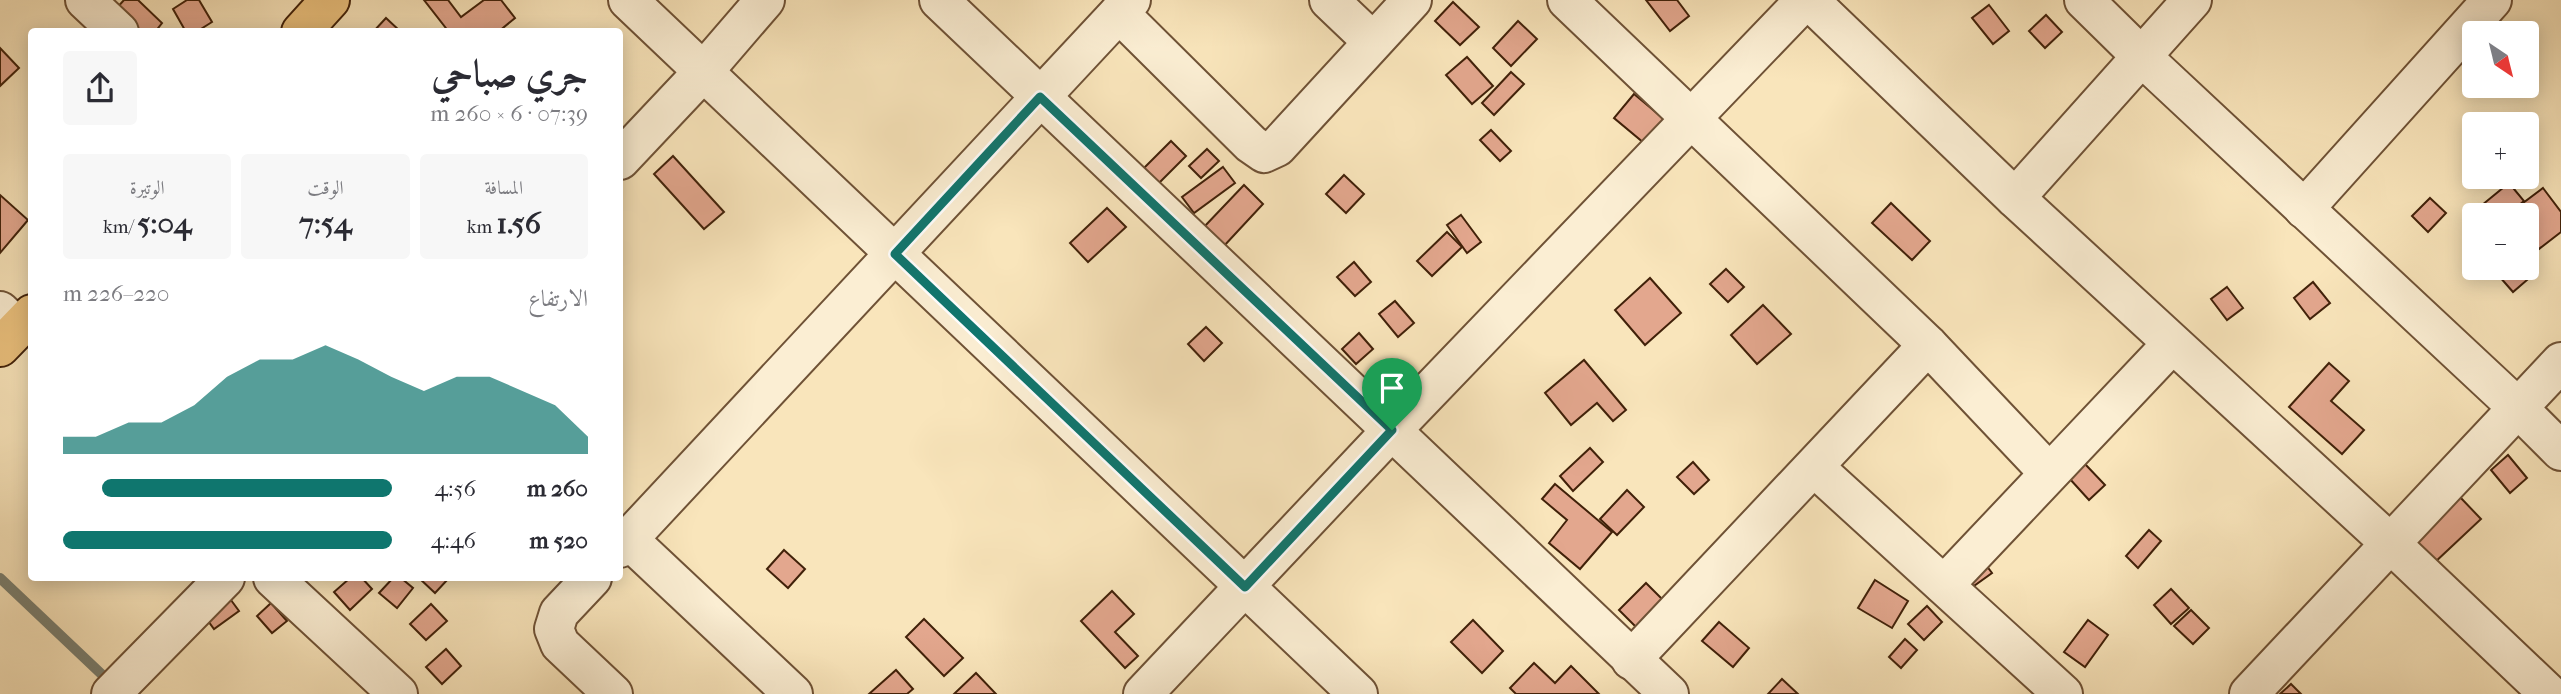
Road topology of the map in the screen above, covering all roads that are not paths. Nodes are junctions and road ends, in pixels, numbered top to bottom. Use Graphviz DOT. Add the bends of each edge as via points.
graph roads {
  1 [pos="85,0"];
  2 [pos="331,0"];
  3 [pos="628,0"];
  4 [pos="765,0"];
  5 [pos="939,0"];
  6 [pos="1329,0"];
  7 [pos="1412,0"];
  8 [pos="1567,0"];
  9 [pos="1807,0"];
  10 [pos="2084,0"];
  11 [pos="2192,0"];
  12 [pos="2480,4"];
  13 [pos="1125,7"];
  14 [pos="116,28"];
  15 [pos="305,28"];
  16 [pos="1372,41"];
  17 [pos="2141,56"];
  18 [pos="703,72"];
  19 [pos="1040,97"];
  20 [pos="1691,120"];
  21 [pos="623,157"];
  22 [pos="2015,198"];
  23 [pos="2304,209"];
  24 [pos="895,254"];
  25 [pos="2172,344"];
  26 [pos="1928,345"];
  27 [pos="2561,362"];
  28 [pos="2518,408"];
  29 [pos="1392,430"];
  30 [pos="2561,451"];
  31 [pos="1814,467"];
  32 [pos="2049,473"];
  33 [pos="624,543"];
  34 [pos="2390,543"];
  35 [pos="222,581"];
  36 [pos="276,581"];
  37 [pos="589,581"];
  38 [pos="1944,585"];
  39 [pos="1245,587"];
  40 [pos="1631,660"];
  41 [pos="111,694"];
  42 [pos="397,694"];
  43 [pos="613,694"];
  44 [pos="793,694"];
  45 [pos="1143,694"];
  46 [pos="1358,694"];
  47 [pos="1669,694"];
  48 [pos="2063,694"];
  49 [pos="2249,694"];
  50 [pos="2549,694"];
  1 -- 14 [label="street"];
  2 -- 15 [label="main road"];
  3 -- 18 [label="street"];
  4 -- 18 [label="street"];
  5 -- 19 [label="street"];
  6 -- 16 [label="street"];
  7 -- 16 [label="street"];
  8 -- 20 [label="street"];
  9 -- 20 [label="street"];
  9 -- 22 [label="street"];
  10 -- 17 [label="street"];
  11 -- 17 [label="street"];
  12 -- 23 [label="street"];
  13 -- 16 [label="street" via="1264,153 1277,147"];
  13 -- 19 [label="street"];
  17 -- 22 [label="street"];
  17 -- 23 [label="street"];
  18 -- 21 [label="street"];
  18 -- 24 [label="street"];
  19 -- 24 [label="street"];
  19 -- 29 [label="street"];
  20 -- 26 [label="street"];
  20 -- 29 [label="street"];
  22 -- 25 [label="street"];
  23 -- 28 [label="street"];
  24 -- 33 [label="street"];
  24 -- 39 [label="street"];
  25 -- 32 [label="street"];
  25 -- 34 [label="street"];
  26 -- 31 [label="street"];
  26 -- 32 [label="street"];
  27 -- 28 [label="street"];
  28 -- 30 [label="street"];
  28 -- 34 [label="street"];
  29 -- 39 [label="street"];
  29 -- 40 [label="street"];
  31 -- 38 [label="street"];
  31 -- 40 [label="street"];
  32 -- 38 [label="street"];
  33 -- 44 [label="street"];
  34 -- 49 [label="street"];
  34 -- 50 [label="street"];
  35 -- 41 [label="street"];
  36 -- 42 [label="street"];
  37 -- 43 [label="street" via="559,613 554,629 561,644"];
  38 -- 48 [label="street"];
  39 -- 45 [label="street"];
  39 -- 46 [label="street"];
  40 -- 47 [label="street"];
}
